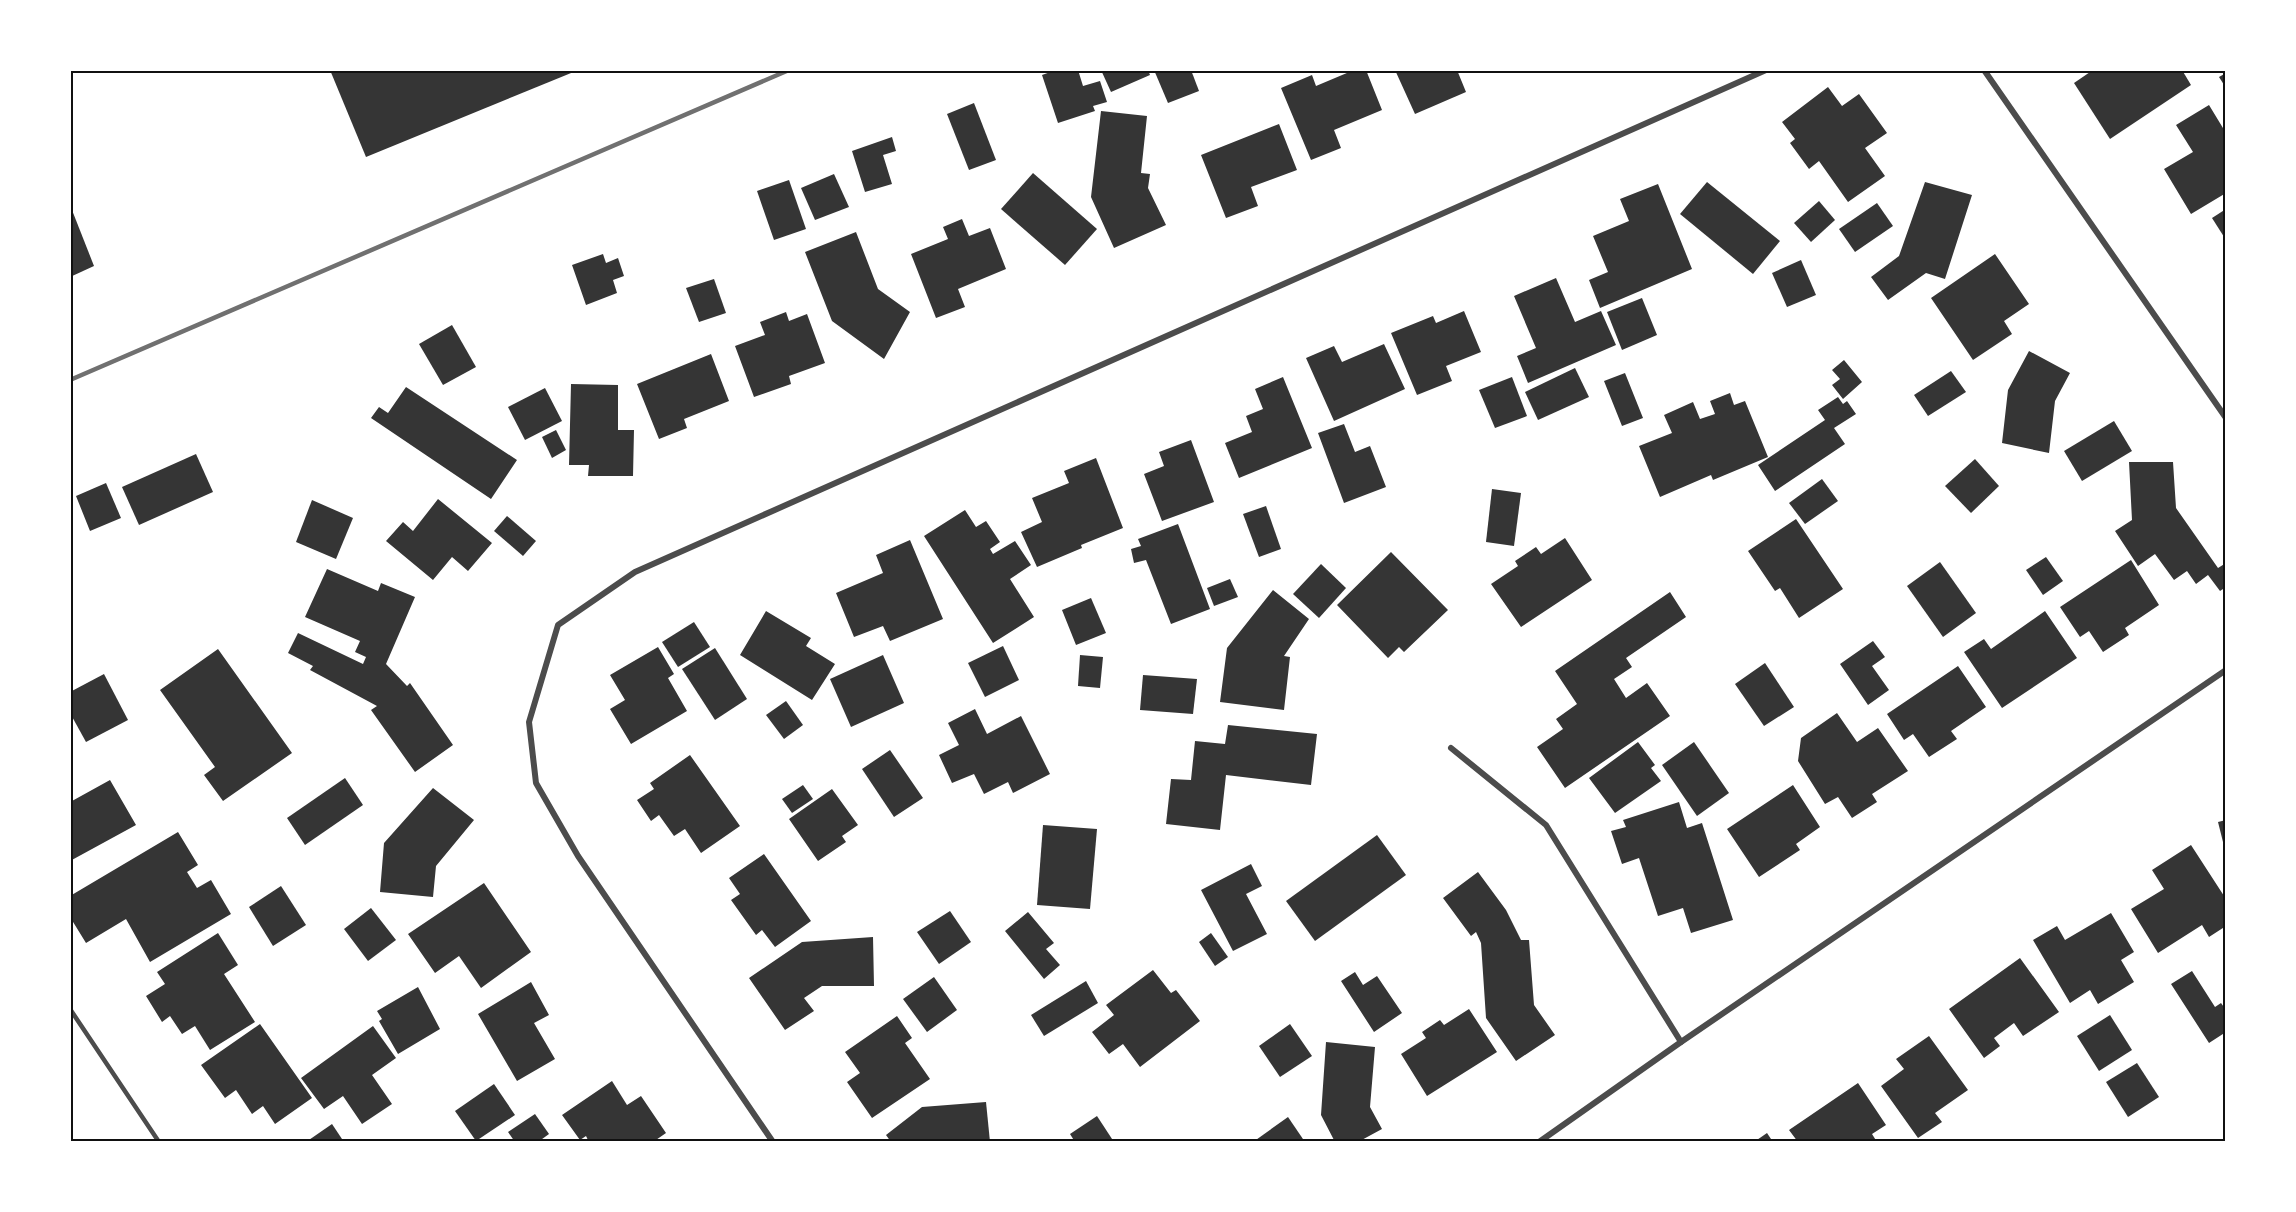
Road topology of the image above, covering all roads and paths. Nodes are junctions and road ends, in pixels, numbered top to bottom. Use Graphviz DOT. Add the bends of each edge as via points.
graph roads {
  1 [pos="1766,70"];
  2 [pos="1984,70"];
  3 [pos="2226,418"];
  4 [pos="2226,670"];
  5 [pos="1451,748"];
  6 [pos="70,1009"];
  7 [pos="1681,1042"];
  8 [pos="159,1142"];
  9 [pos="773,1142"];
  10 [pos="1539,1142"];
  1 -- 9 [label="street" via="635,572 558,625 529,722 536,783 578,856"];
  2 -- 3 [label="street"];
  4 -- 7 [label="street"];
  5 -- 7 [label="street" via="1546,825"];
  6 -- 8 [label="lane"];
  7 -- 10 [label="street"];
}
